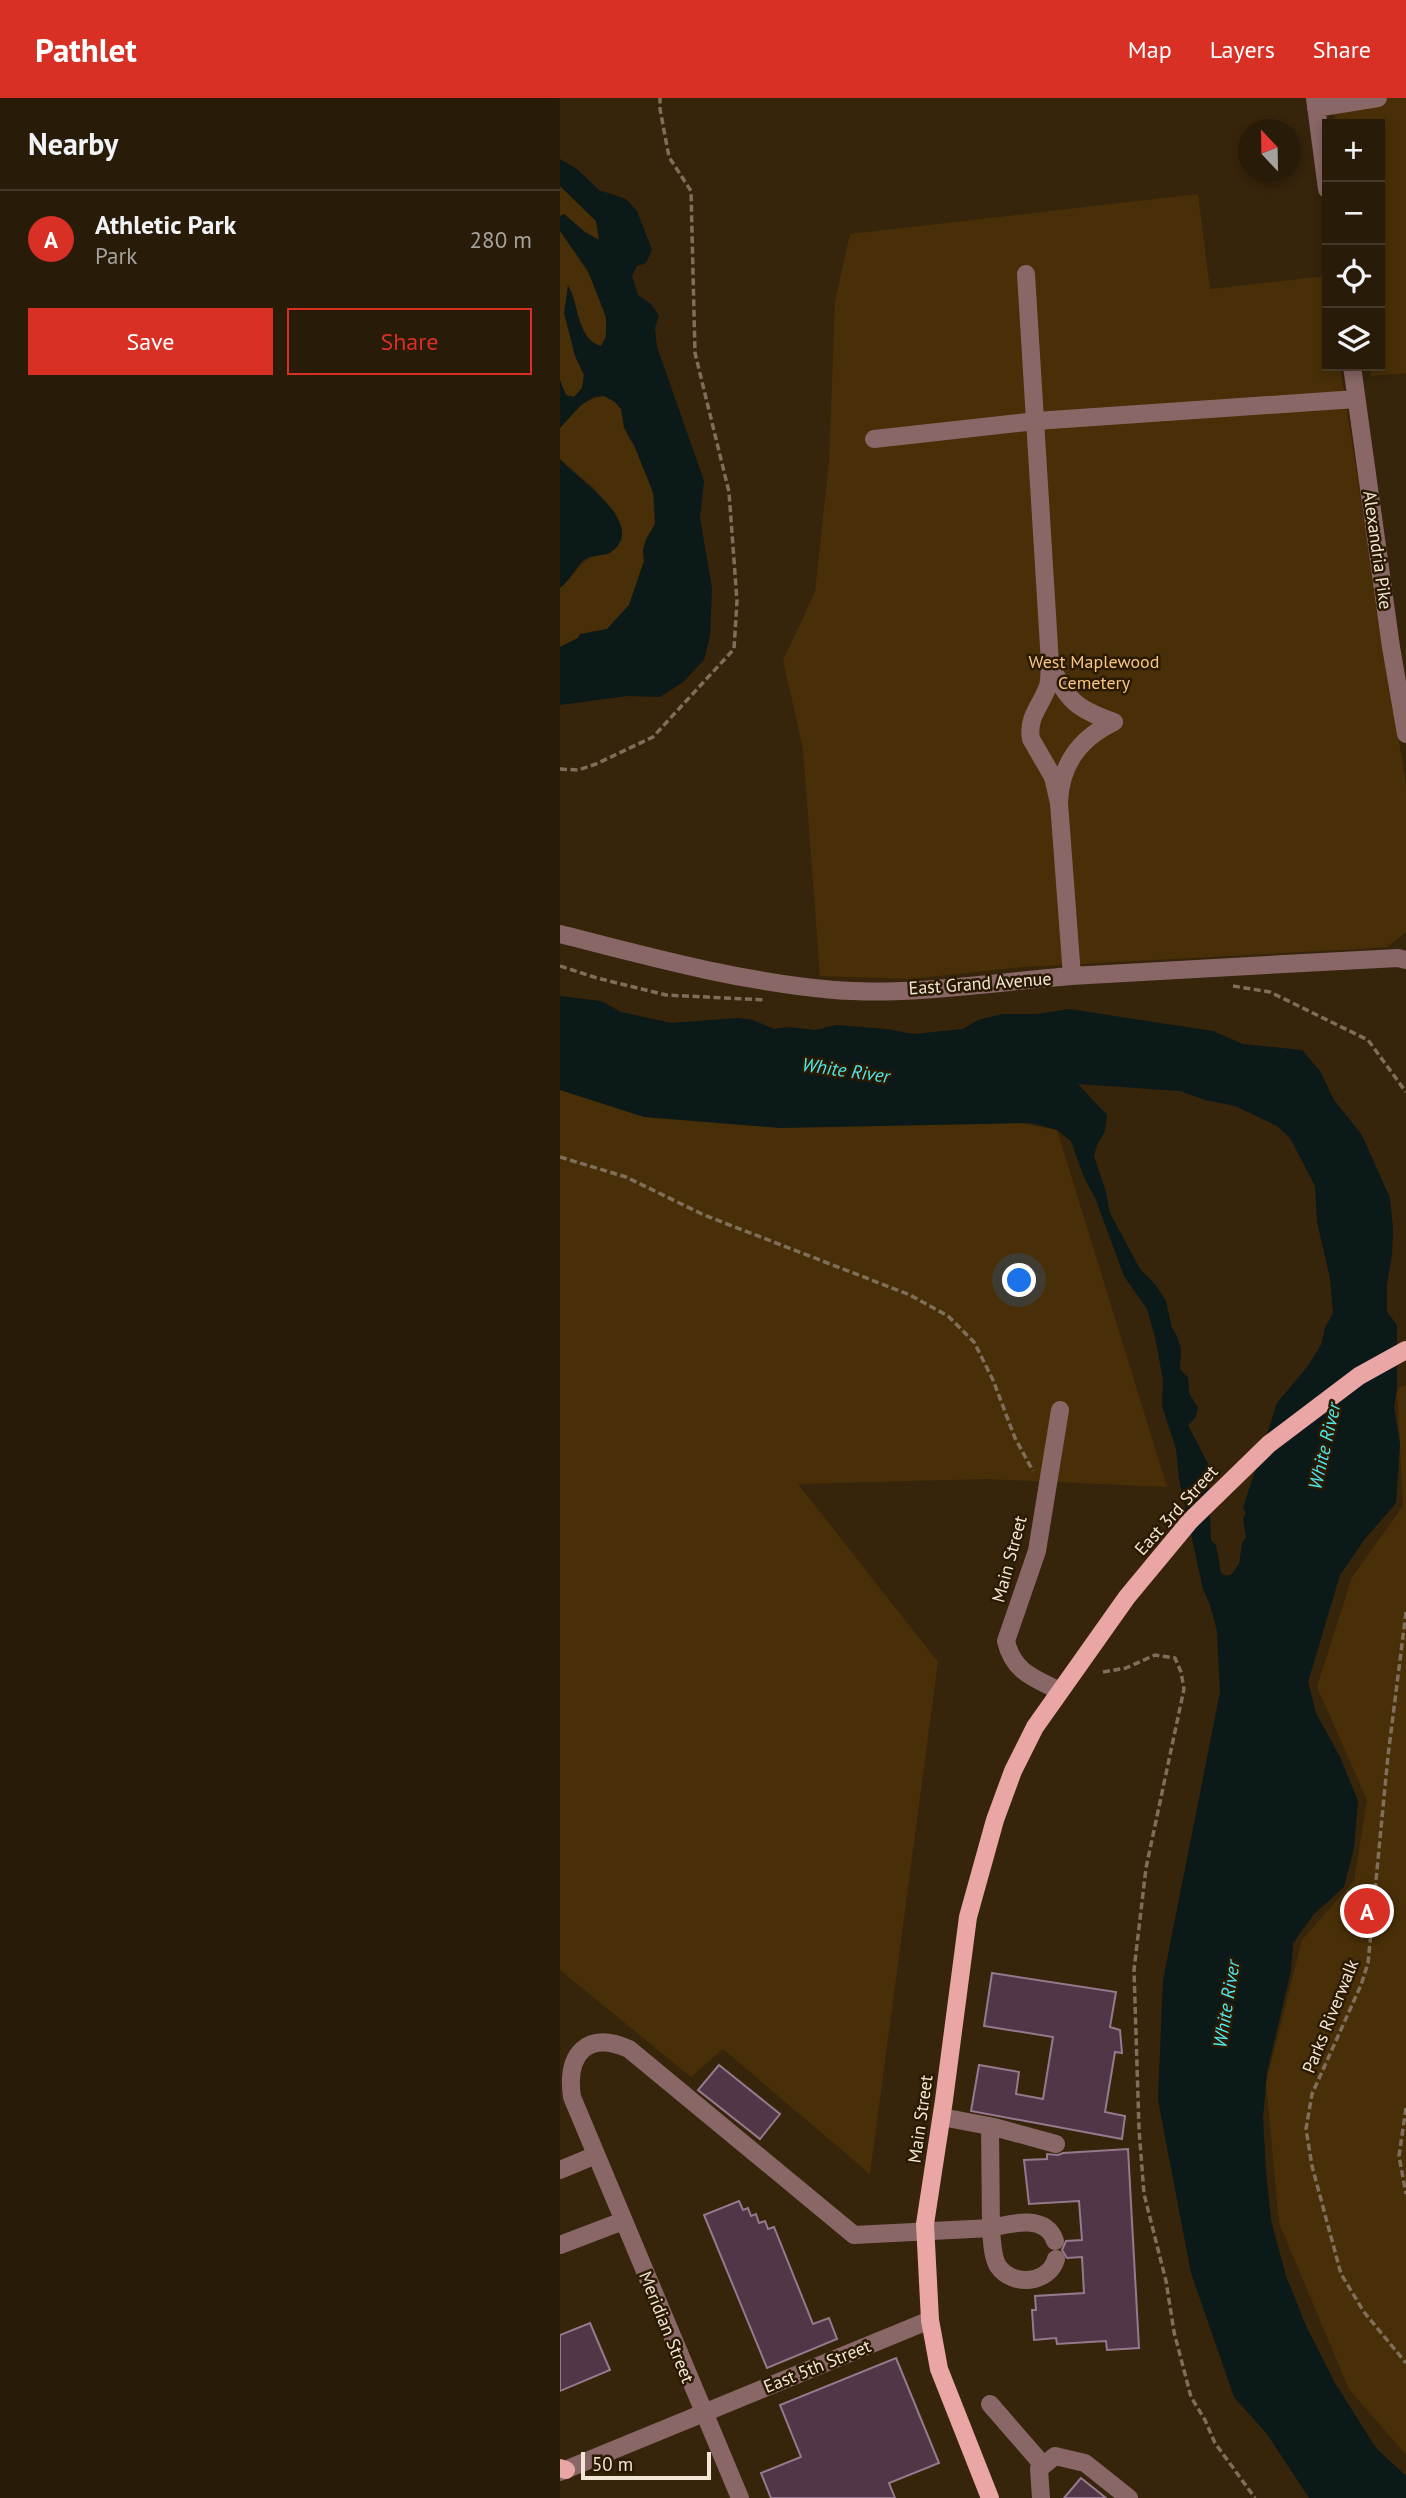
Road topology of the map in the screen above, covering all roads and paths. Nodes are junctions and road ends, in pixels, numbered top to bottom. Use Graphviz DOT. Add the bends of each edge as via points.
graph roads {
  1 [pos="660,98"];
  2 [pos="1378,98"];
  3 [pos="1315,103"];
  4 [pos="1326,182"];
  5 [pos="1026,274"];
  6 [pos="1353,371"];
  7 [pos="1356,399"];
  8 [pos="1036,421"];
  9 [pos="873,439"];
  10 [pos="1050,663"];
  11 [pos="1406,734"];
  12 [pos="560,769"];
  13 [pos="1059,803"];
  14 [pos="560,934"];
  15 [pos="1406,960"];
  16 [pos="1072,976"];
  17 [pos="560,1157"];
  18 [pos="1406,1350"];
  19 [pos="1060,1410"];
  20 [pos="1048,1483"];
  21 [pos="1406,1612"];
  22 [pos="1103,1672"];
  23 [pos="1060,1691"];
  24 [pos="1026,1745"];
  25 [pos="1406,2108"];
  26 [pos="942,2118"];
  27 [pos="990,2126"];
  28 [pos="1056,2144"];
  29 [pos="596,2155"];
  30 [pos="560,2170"];
  31 [pos="1406,2194"];
  32 [pos="624,2221"];
  33 [pos="991,2228"];
  34 [pos="925,2231"];
  35 [pos="1055,2241"];
  36 [pos="560,2245"];
  37 [pos="1056,2259"];
  38 [pos="930,2319"];
  39 [pos="1406,2363"];
  40 [pos="990,2404"];
  41 [pos="703,2413"];
  42 [pos="1043,2465"];
  43 [pos="562,2470"];
  44 [pos="740,2498"];
  45 [pos="990,2498"];
  46 [pos="1041,2498"];
  47 [pos="1129,2498"];
  48 [pos="1255,2498"];
  1 -- 12 [label="path" via="669,157 691,191 695,353 729,492 737,601 734,649 653,737 596,764"];
  2 -- 3 [label="street"];
  3 -- 4 [label="street"];
  5 -- 8 [label="street"];
  6 -- 7 [label="street, Alexandria Pike"];
  7 -- 8 [label="street"];
  7 -- 11 [label="street, Alexandria Pike"];
  8 -- 9 [label="street"];
  8 -- 10 [label="street"];
  10 -- 13 [label="street" via="1048,685 1030,732"];
  10 -- 13 [label="street" via="1062,689 1086,712 1114,722 1080,745 1060,784"];
  13 -- 16 [label="street"];
  14 -- 16 [label="street, East Grand Avenue" via="756,979 835,990 897,990"];
  15 -- 16 [label="street, East Grand Avenue"];
  17 -- 20 [label="path" via="626,1177 704,1215 909,1295 948,1316 974,1342 1015,1438 1034,1472"];
  18 -- 23 [label="main road, East 3rd Street" via="1359,1376 1269,1444 1190,1521 1127,1597"];
  19 -- 20 [label="street, Main Street"];
  20 -- 23 [label="street, Main Street" via="1037,1551 1006,1641 1010,1656 1024,1673"];
  21 -- 39 [label="path, Parks Riverwalk" via="1368,1963 1312,2094 1306,2129 1341,2274 1364,2312"];
  22 -- 48 [label="path" via="1155,1655 1175,1658 1181,1672 1184,1689 1146,1868 1134,1970 1144,2194 1191,2397 1215,2443"];
  23 -- 24 [label="main road, East 3rd Street"];
  24 -- 26 [label="main road, Main Street" via="995,1820 968,1917"];
  25 -- 31 [label="path" via="1399,2156"];
  26 -- 27 [label="street"];
  26 -- 34 [label="main road, Main Street"];
  27 -- 28 [label="street"];
  27 -- 33 [label="street"];
  29 -- 30 [label="street"];
  29 -- 32 [label="street, Meridian Street"];
  29 -- 34 [label="street, Meridian Street" via="572,2097 572,2067 579,2052 592,2043 612,2042 629,2049 853,2235"];
  32 -- 36 [label="street"];
  32 -- 41 [label="street, Meridian Street"];
  33 -- 34 [label="street, Meridian Street"];
  33 -- 35 [label="street, Meridian Street" via="1012,2223 1042,2225"];
  33 -- 37 [label="street" via="997,2264 1007,2276 1041,2277"];
  34 -- 38 [label="main road, Main Street"];
  38 -- 41 [label="street, East 5th Street"];
  38 -- 45 [label="main road, Main Street" via="939,2369"];
  40 -- 42 [label="street"];
  41 -- 43 [label="street, East 5th Street"];
  41 -- 44 [label="street, Meridian Street"];
  42 -- 46 [label="street" via="1039,2469"];
  42 -- 47 [label="street" via="1055,2455 1085,2463"];
}
